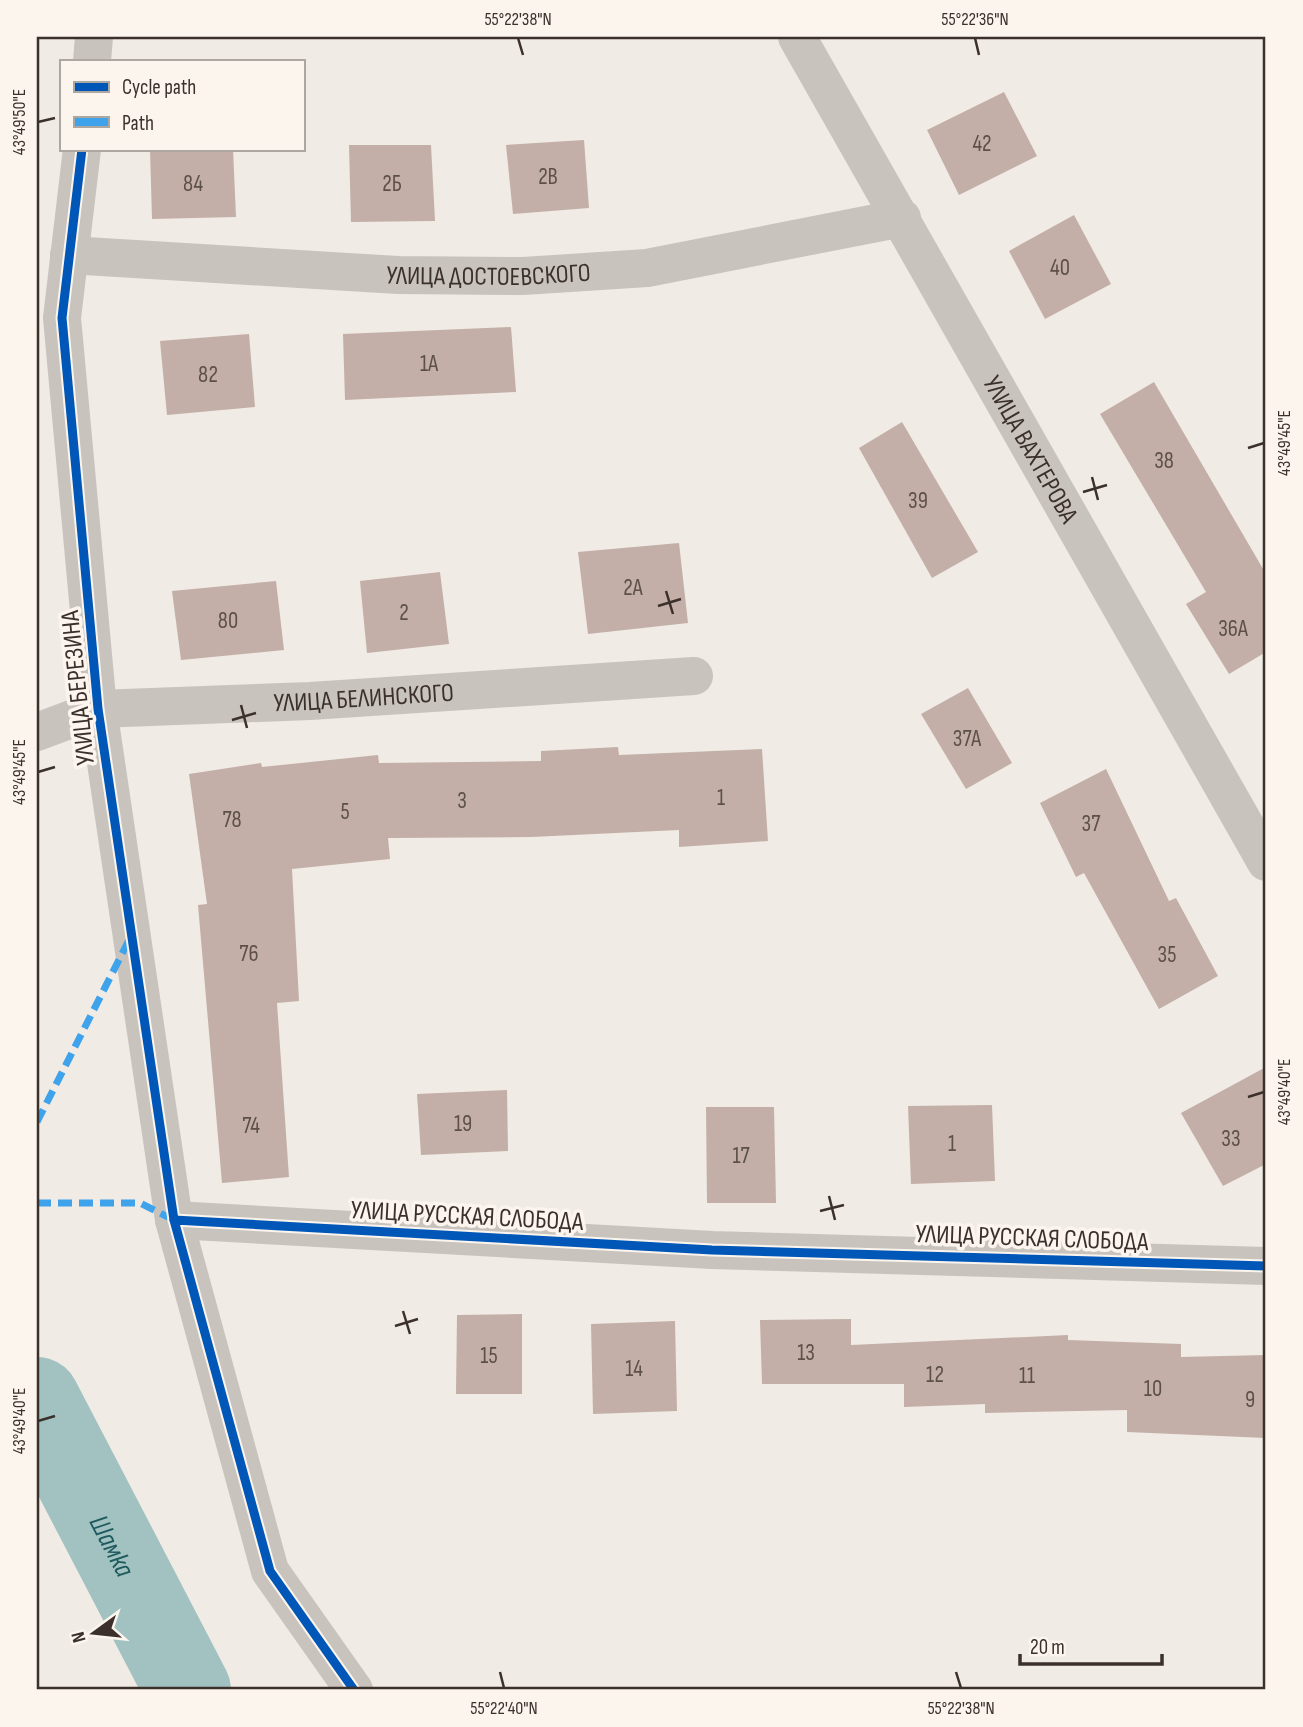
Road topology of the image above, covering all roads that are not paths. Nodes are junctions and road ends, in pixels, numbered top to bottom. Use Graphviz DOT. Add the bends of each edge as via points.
graph roads {
  1 [pos="94,37"];
  2 [pos="797,37"];
  3 [pos="92,60"];
  4 [pos="82,150"];
  5 [pos="902,218"];
  6 [pos="69,255"];
  7 [pos="49,315"];
  8 [pos="694,676"];
  9 [pos="98,709"];
  10 [pos="37,732"];
  11 [pos="1266,862"];
  12 [pos="174,1220"];
  13 [pos="1266,1266"];
  14 [pos="354,1690"];
  1 -- 3 [label="street"];
  2 -- 5 [label="street, УЛИЦА ВАХТЕРОВА"];
  4 -- 6 [label="street, УЛИЦА БЕРЕЗИНА"];
  5 -- 6 [label="street, УЛИЦА ДОСТОЕВСКОГО" via="648,268 523,276 398,275"];
  5 -- 11 [label="street, УЛИЦА ВАХТЕРОВА"];
  6 -- 7 [label="street, УЛИЦА БЕРЕЗИНА"];
  7 -- 9 [label="street, УЛИЦА БЕРЕЗИНА"];
  8 -- 9 [label="street, УЛИЦА БЕЛИНСКОГО" via="310,701"];
  9 -- 10 [label="street, УЛИЦА БЕЛИНСКОГО"];
  9 -- 12 [label="street, УЛИЦА БЕРЕЗИНА"];
  12 -- 13 [label="street, УЛИЦА РУССКАЯ СЛОБОДА" via="712,1250"];
  12 -- 14 [label="street" via="270,1571"];
}
